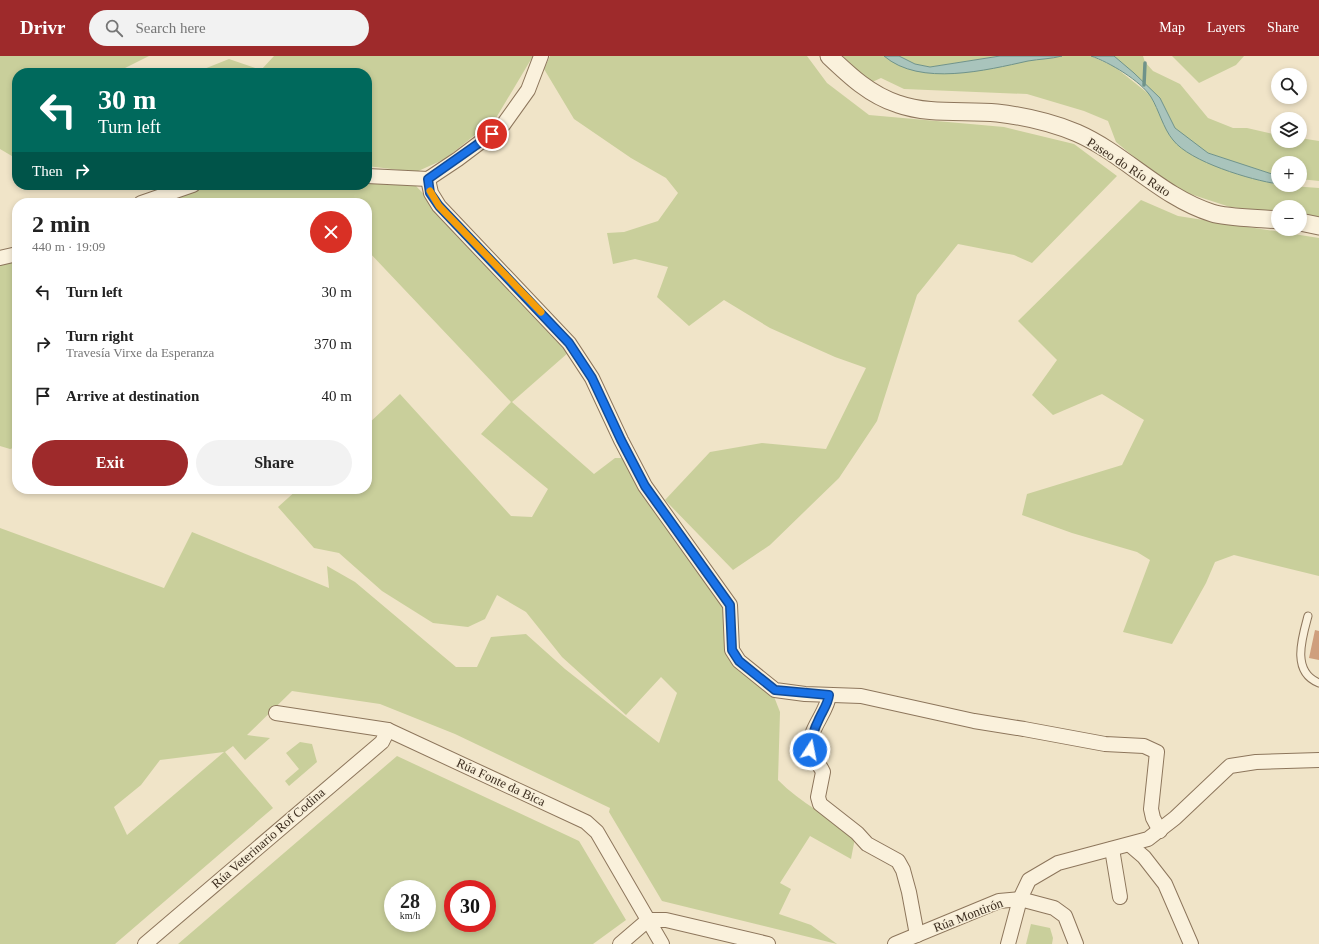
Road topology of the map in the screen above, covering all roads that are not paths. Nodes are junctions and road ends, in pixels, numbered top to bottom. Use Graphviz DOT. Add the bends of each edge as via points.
graph roads {
  1 [pos="541,56"];
  2 [pos="829,56"];
  3 [pos="372,176"];
  4 [pos="428,179"];
  5 [pos="178,190"];
  6 [pos="155,198"];
  7 [pos="1271,219"];
  8 [pos="1307,223"];
  9 [pos="1319,226"];
  10 [pos="12,255"];
  11 [pos="0,258"];
  12 [pos="1308,616"];
  13 [pos="1319,683"];
  14 [pos="829,695"];
  15 [pos="276,713"];
  16 [pos="388,730"];
  17 [pos="1319,755"];
  18 [pos="1319,760"];
  19 [pos="1160,831"];
  20 [pos="1130,845"];
  21 [pos="1112,849"];
  22 [pos="1120,896"];
  23 [pos="1020,899"];
  24 [pos="648,920"];
  25 [pos="917,935"];
  26 [pos="145,944"];
  27 [pos="620,944"];
  28 [pos="662,944"];
  29 [pos="768,944"];
  30 [pos="895,944"];
  31 [pos="1008,944"];
  32 [pos="1076,944"];
  33 [pos="1191,944"];
  1 -- 4 [label="street" via="528,90 503,125"];
  2 -- 7 [label="street, Paseo do Río Rato" via="854,81 898,104 922,109 998,113 1043,122 1077,133 1118,156 1175,197 1213,213"];
  3 -- 4 [label="street"];
  4 -- 14 [label="street" via="430,193 439,206 569,343 592,378 645,486 730,605 732,650 739,661 775,690"];
  5 -- 6 [label="street"];
  8 -- 9 [label="street"];
  10 -- 11 [label="street"];
  12 -- 13 [label="lane" via="1301,647 1302,670 1309,679"];
  14 -- 19 [label="street" via="861,696 974,721 1105,744 1150,747 1157,752 1151,809"];
  14 -- 25 [label="street" via="829,702 818,719 811,739 810,750 823,772 818,797 820,804 867,844 898,861 909,892"];
  15 -- 16 [label="street, Rúa Fonte da Bica"];
  16 -- 24 [label="street, Rúa Fonte da Bica" via="586,822 597,832"];
  16 -- 26 [label="street, Rúa Veterinario Rof Codina" via="382,742"];
  17 -- 18 [label="lane"];
  18 -- 19 [label="street" via="1256,762 1230,766"];
  19 -- 20 [label="street" via="1148,839"];
  20 -- 21 [label="street"];
  20 -- 33 [label="street" via="1144,857 1165,884"];
  21 -- 22 [label="street"];
  21 -- 23 [label="street" via="1058,863 1029,880"];
  23 -- 25 [label="street, Rúa Montirón" via="999,901"];
  23 -- 31 [label="street"];
  23 -- 32 [label="street" via="1054,908 1065,916"];
  24 -- 27 [label="street"];
  24 -- 28 [label="street, Rúa Fonte da Bica"];
  24 -- 29 [label="street" via="666,920"];
  25 -- 30 [label="street, Rúa Montirón"];
}
